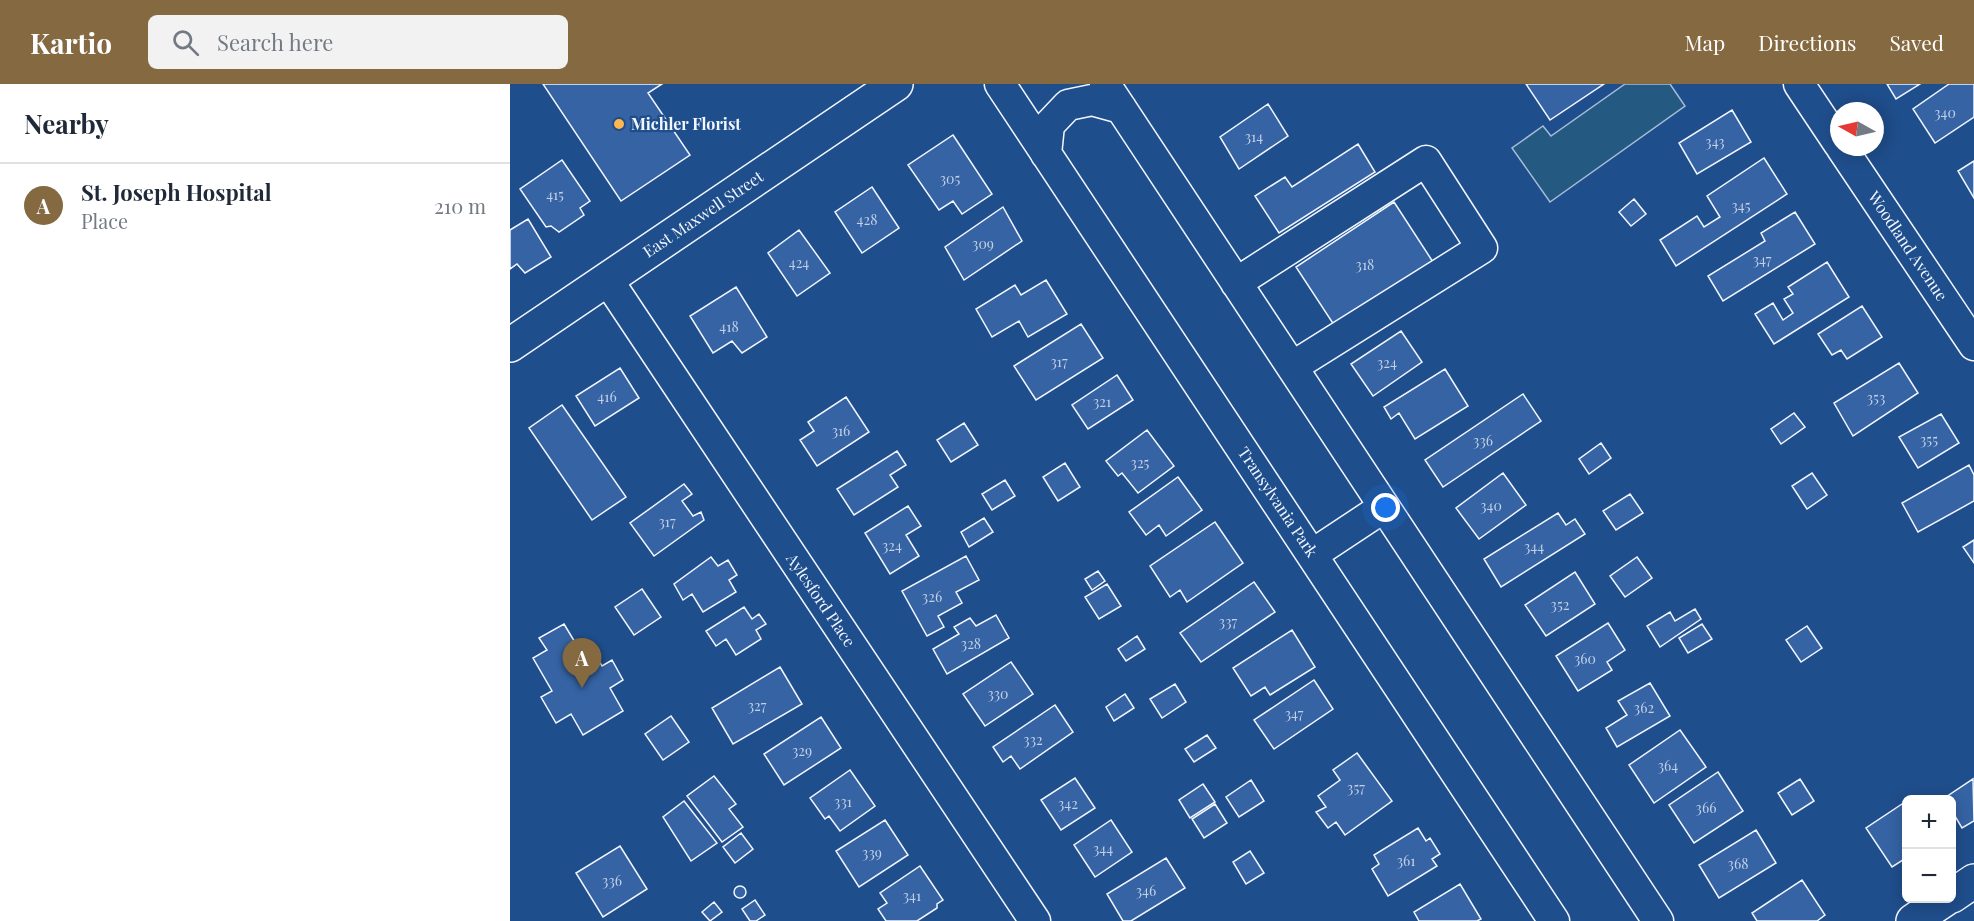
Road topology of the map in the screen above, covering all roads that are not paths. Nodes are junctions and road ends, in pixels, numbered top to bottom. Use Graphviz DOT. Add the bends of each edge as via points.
graph roads {
  1 [pos="896,84"];
  2 [pos="1000,84"];
  3 [pos="1799,84"];
  4 [pos="1113,96"];
  5 [pos="1830,130"];
  6 [pos="1046,154"];
  7 [pos="1847,156"];
  8 [pos="607,279"];
  9 [pos="1236,283"];
  10 [pos="510,345"];
  11 [pos="1974,345"];
  12 [pos="1292,368"];
  13 [pos="1384,507"];
  14 [pos="1313,554"];
  15 [pos="1974,881"];
  16 [pos="1956,893"];
  17 [pos="1940,903"];
  18 [pos="1035,921"];
  19 [pos="1554,921"];
  20 [pos="1658,921"];
  21 [pos="1913,921"];
  1 -- 8 [label="main road, East Maxwell Street"];
  2 -- 6 [label="street, Transylvania Park"];
  3 -- 5 [label="street, Woodland Avenue"];
  4 -- 6 [label="street" via="1068,105 1049,125"];
  4 -- 9 [label="street"];
  6 -- 14 [label="street, Transylvania Park"];
  7 -- 11 [label="street, Woodland Avenue"];
  8 -- 10 [label="main road, East Maxwell Street"];
  8 -- 18 [label="street, Aylesford Place"];
  9 -- 12 [label="street"];
  9 -- 12 [label="street" via="1426,161 1482,248"];
  12 -- 13 [label="street"];
  13 -- 14 [label="street"];
  13 -- 20 [label="street"];
  14 -- 19 [label="street, Transylvania Park"];
  15 -- 16 [label="main road"];
  17 -- 21 [label="main road"];
}
